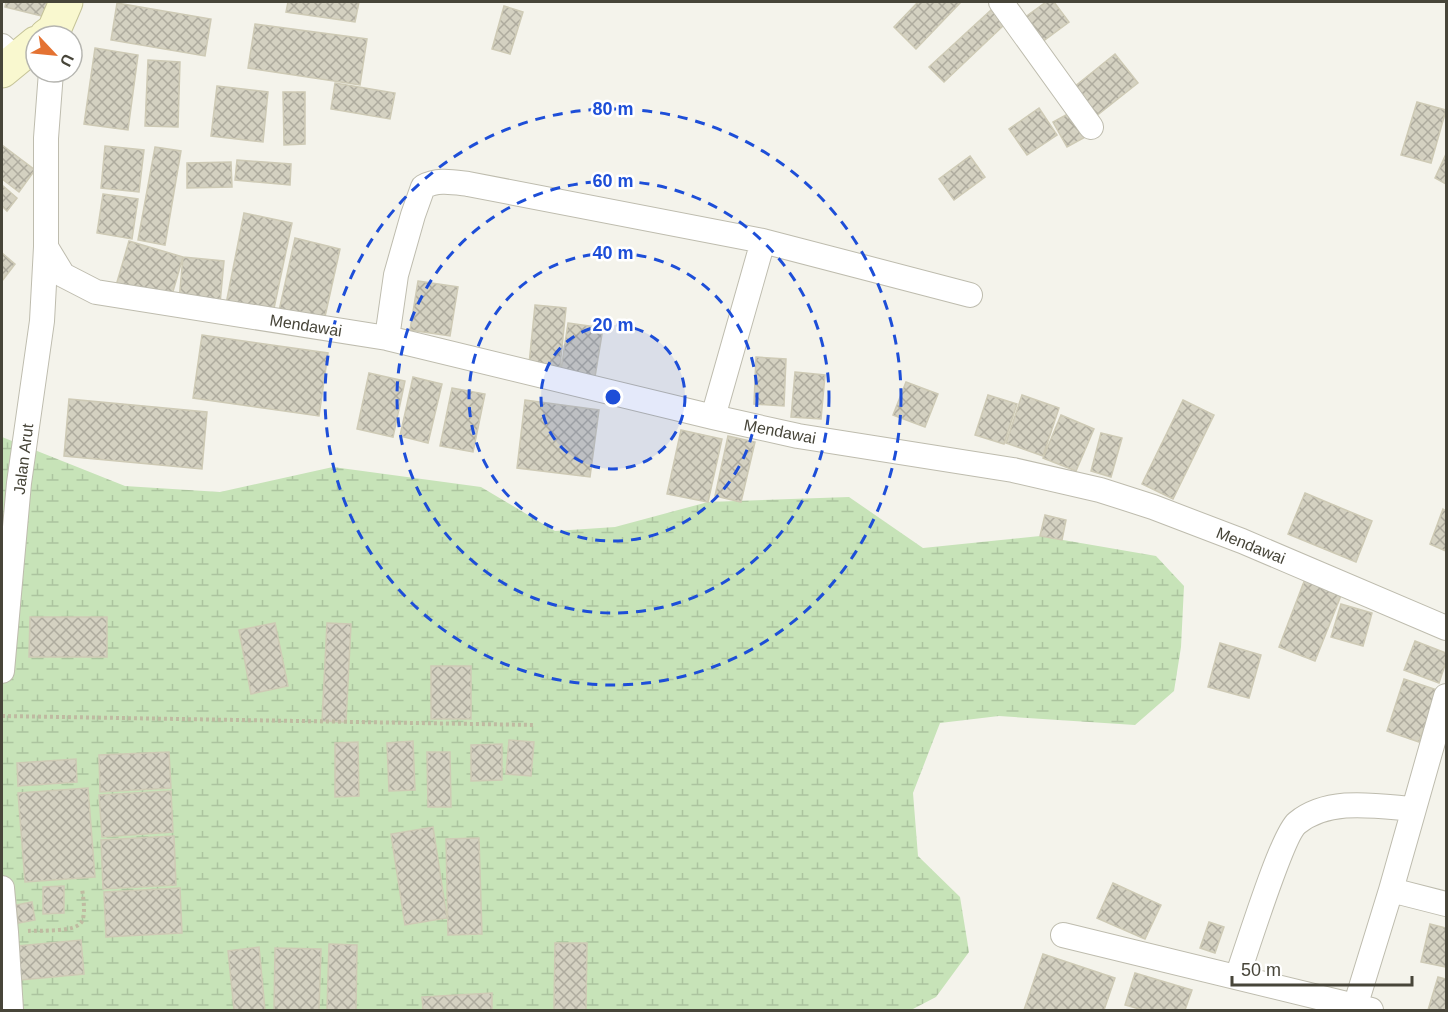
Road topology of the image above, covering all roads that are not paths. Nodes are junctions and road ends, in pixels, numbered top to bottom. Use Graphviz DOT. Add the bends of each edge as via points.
graph roads {
  1 [pos="1001,2"];
  2 [pos="50,84"];
  3 [pos="1091,128"];
  4 [pos="763,241"];
  5 [pos="45,247"];
  6 [pos="970,295"];
  7 [pos="387,338"];
  8 [pos="713,417"];
  9 [pos="1446,628"];
  10 [pos="2,671"];
  11 [pos="1446,696"];
  12 [pos="1413,809"];
  13 [pos="2,888"];
  14 [pos="1391,890"];
  15 [pos="1446,904"];
  16 [pos="1063,935"];
  17 [pos="1237,977"];
  18 [pos="1360,1009"];
  19 [pos="11,1011"];
  1 -- 3 [label="street"];
  2 -- 5 [label="street, Jalan Arut"];
  4 -- 6 [label="street"];
  4 -- 7 [label="street" via="468,184 431,183 423,187 410,225 396,275"];
  4 -- 8 [label="street"];
  5 -- 7 [label="street, Mendawai" via="63,275 96,292"];
  5 -- 10 [label="street, Jalan Arut" via="42,321 19,483"];
  7 -- 8 [label="street, Mendawai"];
  8 -- 9 [label="street, Mendawai" via="798,436 1013,470 1100,490 1242,541"];
  11 -- 12 [label="street"];
  12 -- 14 [label="street"];
  12 -- 17 [label="street" via="1359,804 1332,807 1295,824 1282,849"];
  13 -- 19 [label="street"];
  14 -- 15 [label="street"];
  14 -- 18 [label="street"];
  16 -- 17 [label="street"];
  17 -- 18 [label="street"];
}
